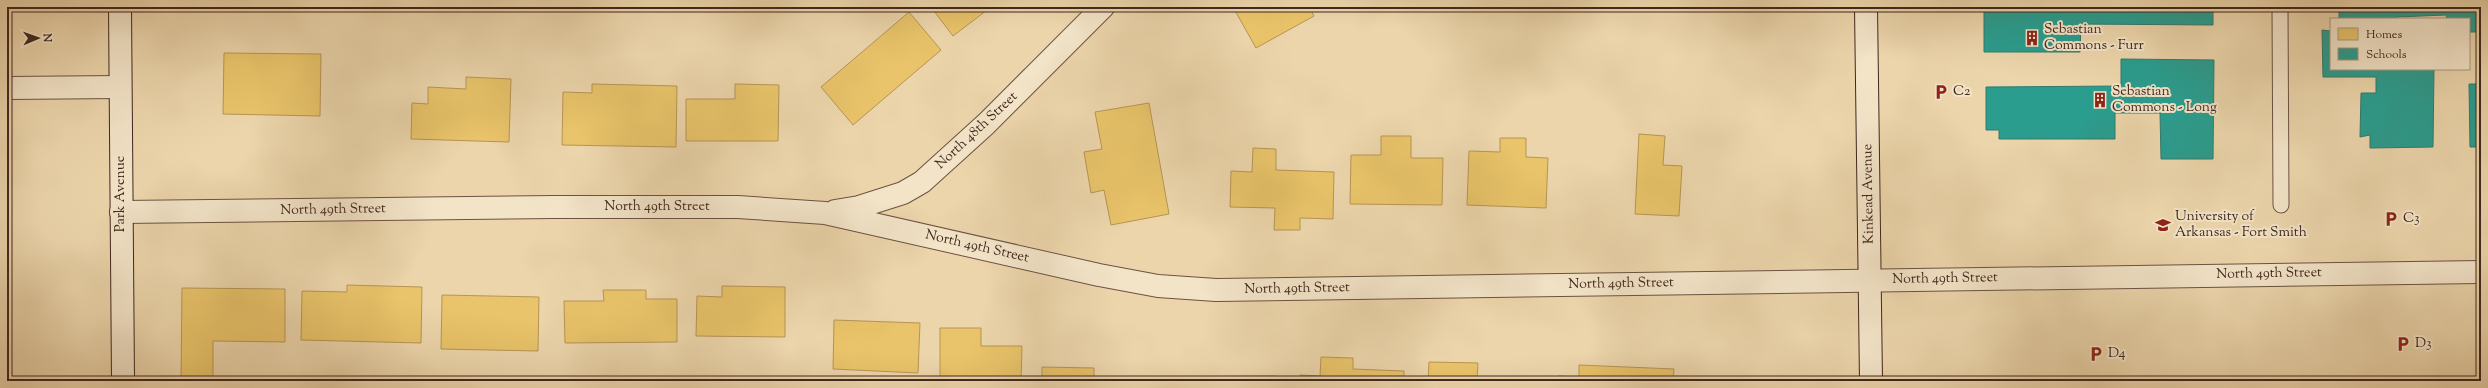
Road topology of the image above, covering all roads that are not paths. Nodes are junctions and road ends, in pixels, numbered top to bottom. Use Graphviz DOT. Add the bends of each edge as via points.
graph roads {
  1 [pos="120,7"];
  2 [pos="1103,7"];
  3 [pos="1866,7"];
  4 [pos="2280,7"];
  5 [pos="120,86"];
  6 [pos="7,88"];
  7 [pos="2281,205"];
  8 [pos="121,212"];
  9 [pos="825,213"];
  10 [pos="2481,272"];
  11 [pos="1871,280"];
  12 [pos="123,381"];
  13 [pos="1871,381"];
  1 -- 5 [label="street, Park Avenue"];
  2 -- 9 [label="street, North 48th Street" via="986,124 922,182 903,193 859,208"];
  3 -- 11 [label="street, Kinkead Avenue"];
  4 -- 7 [label="lane"];
  5 -- 6 [label="street"];
  5 -- 8 [label="street, Park Avenue"];
  8 -- 9 [label="street, North 49th Street" via="738,207"];
  8 -- 12 [label="street, Park Avenue"];
  9 -- 11 [label="street, North 49th Street" via="1099,275 1158,286 1216,290"];
  10 -- 11 [label="street, North 49th Street"];
  11 -- 13 [label="street, Kinkead Avenue"];
}
